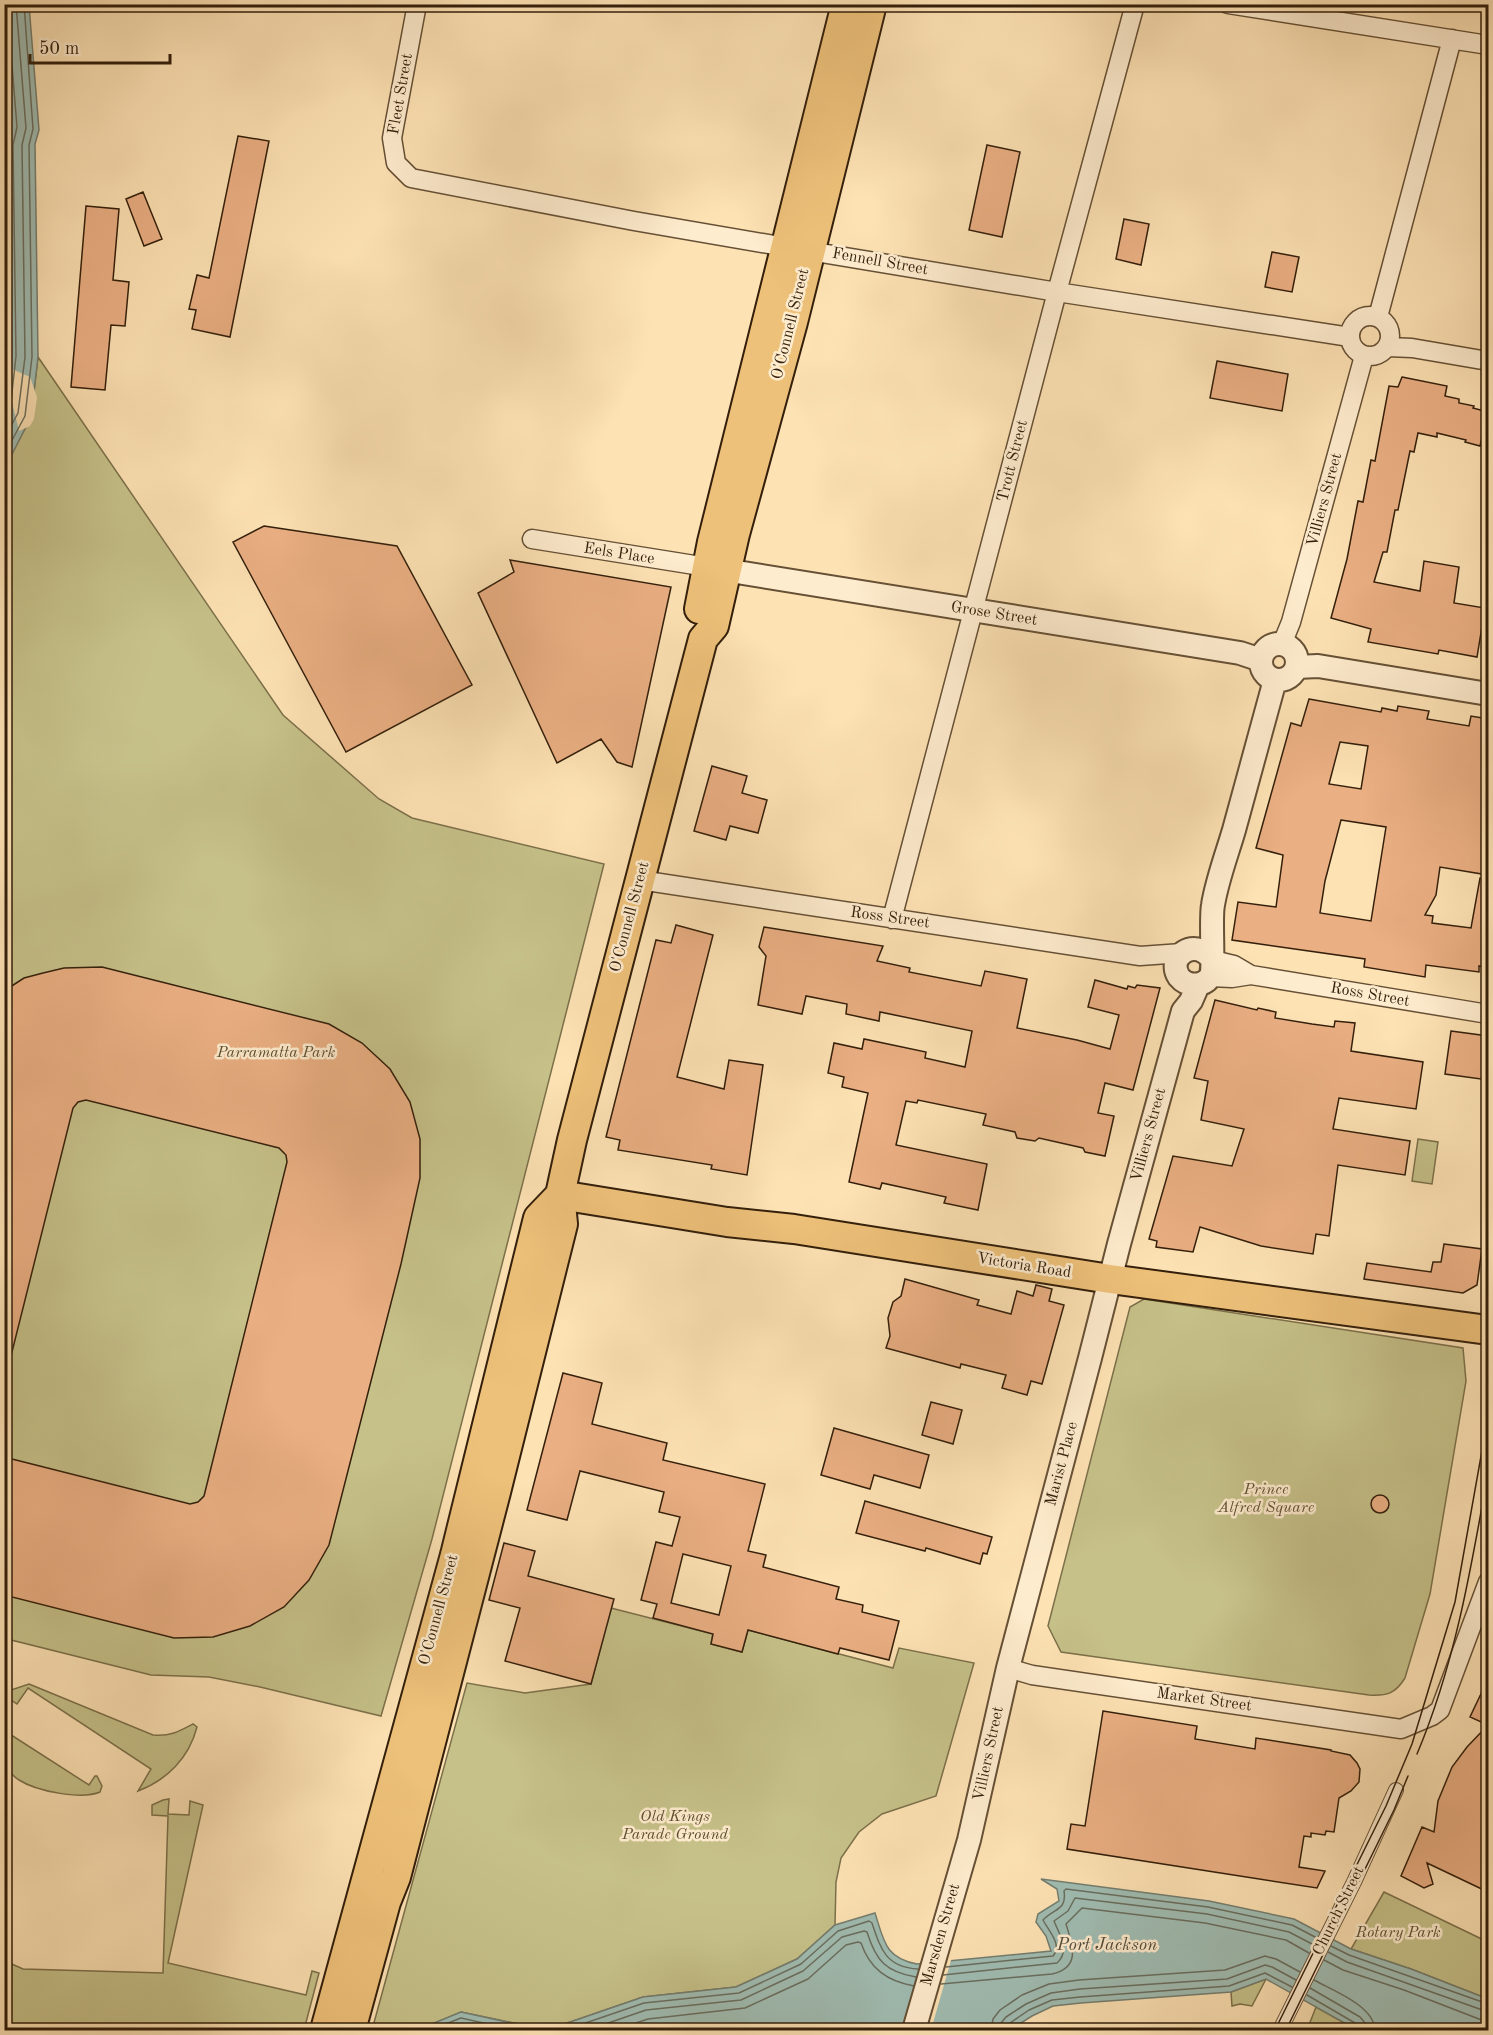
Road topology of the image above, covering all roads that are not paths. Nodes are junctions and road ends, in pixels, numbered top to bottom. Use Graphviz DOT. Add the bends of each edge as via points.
graph roads {
  1 [pos="417,4"];
  2 [pos="846,4"];
  3 [pos="872,4"];
  4 [pos="1135,4"];
  5 [pos="1228,4"];
  6 [pos="1452,39"];
  7 [pos="1488,45"];
  8 [pos="411,178"];
  9 [pos="798,249"];
  10 [pos="1057,292"];
  11 [pos="1378,317"];
  12 [pos="1350,337"];
  13 [pos="1388,347"];
  14 [pos="1364,356"];
  15 [pos="1488,361"];
  16 [pos="532,539"];
  17 [pos="717,569"];
  18 [pos="974,611"];
  19 [pos="1282,644"];
  20 [pos="1261,660"];
  21 [pos="1297,667"];
  22 [pos="1275,680"];
  23 [pos="1488,694"];
  24 [pos="640,880"];
  25 [pos="892,919"];
  26 [pos="1196,967"];
  27 [pos="1488,1014"];
  28 [pos="561,1189"];
  29 [pos="1112,1270"];
  30 [pos="1488,1313"];
  31 [pos="1488,1330"];
  32 [pos="1488,1582"];
  33 [pos="1008,1668"];
  34 [pos="1396,1790"];
  35 [pos="969,1840"];
  36 [pos="347,1995"];
  37 [pos="325,2031"];
  38 [pos="351,2031"];
  39 [pos="914,2031"];
  40 [pos="1280,2031"];
  1 -- 8 [label="street, Fleet Street" via="392,138 396,163"];
  2 -- 9 [label="main road, O'Connell Street"];
  3 -- 9 [label="main road, O'Connell Street"];
  4 -- 10 [label="street, Trott Street"];
  5 -- 6 [label="street"];
  6 -- 7 [label="street"];
  6 -- 11 [label="street"];
  8 -- 9 [label="street, Fennell Street"];
  9 -- 10 [label="street, Fennell Street"];
  9 -- 17 [label="main road, O'Connell Street" via="793,322 735,534"];
  10 -- 12 [label="street, Fennell Street"];
  10 -- 18 [label="street, Trott Street"];
  11 -- 12 [label="street" via="1359,319"];
  11 -- 13 [label="street" via="1389,326"];
  12 -- 14 [label="street" via="1353,347"];
  13 -- 14 [label="street" via="1375,356"];
  13 -- 15 [label="street"];
  14 -- 19 [label="street, Villiers Street"];
  16 -- 17 [label="street, Eels Place"];
  17 -- 18 [label="street, Grose Street"];
  17 -- 24 [label="main road, O'Connell Street" via="714,626 703,639"];
  18 -- 20 [label="street, Grose Street" via="1240,653"];
  18 -- 25 [label="street, Trott Street"];
  19 -- 20 [label="street" via="1267,648"];
  19 -- 21 [label="street" via="1296,653"];
  20 -- 22 [label="street" via="1264,674"];
  21 -- 22 [label="street" via="1289,678"];
  21 -- 23 [label="street" via="1318,666"];
  22 -- 26 [label="street" via="1212,906 1198,932"];
  24 -- 25 [label="street, Ross Street"];
  24 -- 28 [label="main road, O'Connell Street"];
  25 -- 26 [label="street, Ross Street" via="1140,956 1161,970"];
  26 -- 27 [label="street, Ross Street" via="1234,965 1251,975"];
  26 -- 29 [label="street, Villiers Street" via="1181,1002 1183,1011"];
  28 -- 29 [label="main road, Victoria Road" via="727,1222"];
  28 -- 36 [label="main road, O'Connell Street" via="563,1224 399,1866"];
  29 -- 30 [label="main road, Victoria Road"];
  29 -- 31 [label="main road, Victoria Road"];
  29 -- 33 [label="street, Marist Place"];
  32 -- 33 [label="street, Market Street" via="1440,1710 1401,1729 1032,1675"];
  33 -- 35 [label="street, Villiers Street"];
  34 -- 40 [label="street, Church Street"];
  35 -- 39 [label="street, Marsden Street"];
  36 -- 37 [label="main road, O'Connell Street"];
  36 -- 38 [label="main road, O'Connell Street"];
}
